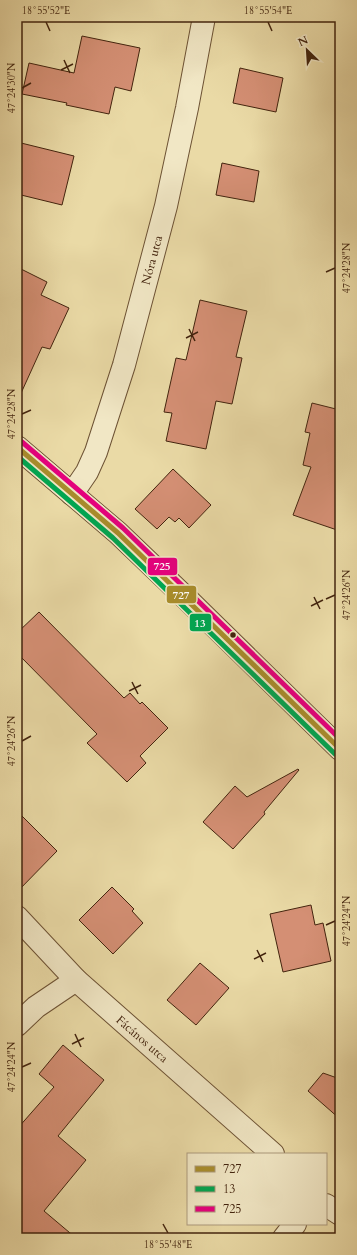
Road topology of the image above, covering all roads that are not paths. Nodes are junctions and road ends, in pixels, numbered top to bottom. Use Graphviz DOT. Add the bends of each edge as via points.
graph roads {
  1 [pos="204,17"];
  2 [pos="17,447"];
  3 [pos="72,494"];
  4 [pos="340,749"];
  5 [pos="17,917"];
  6 [pos="76,980"];
  7 [pos="17,1025"];
  8 [pos="271,1153"];
  9 [pos="327,1206"];
  10 [pos="340,1214"];
  11 [pos="294,1225"];
  12 [pos="284,1238"];
  1 -- 3 [label="street, Nóra utca" via="166,206 124,365 96,452 87,472"];
  2 -- 3 [label="street"];
  3 -- 4 [label="street" via="118,533"];
  5 -- 6 [label="street, Fácános utca"];
  6 -- 7 [label="street" via="36,1007"];
  6 -- 8 [label="street, Fácános utca"];
  9 -- 10 [label="street"];
  11 -- 12 [label="street"];
}
